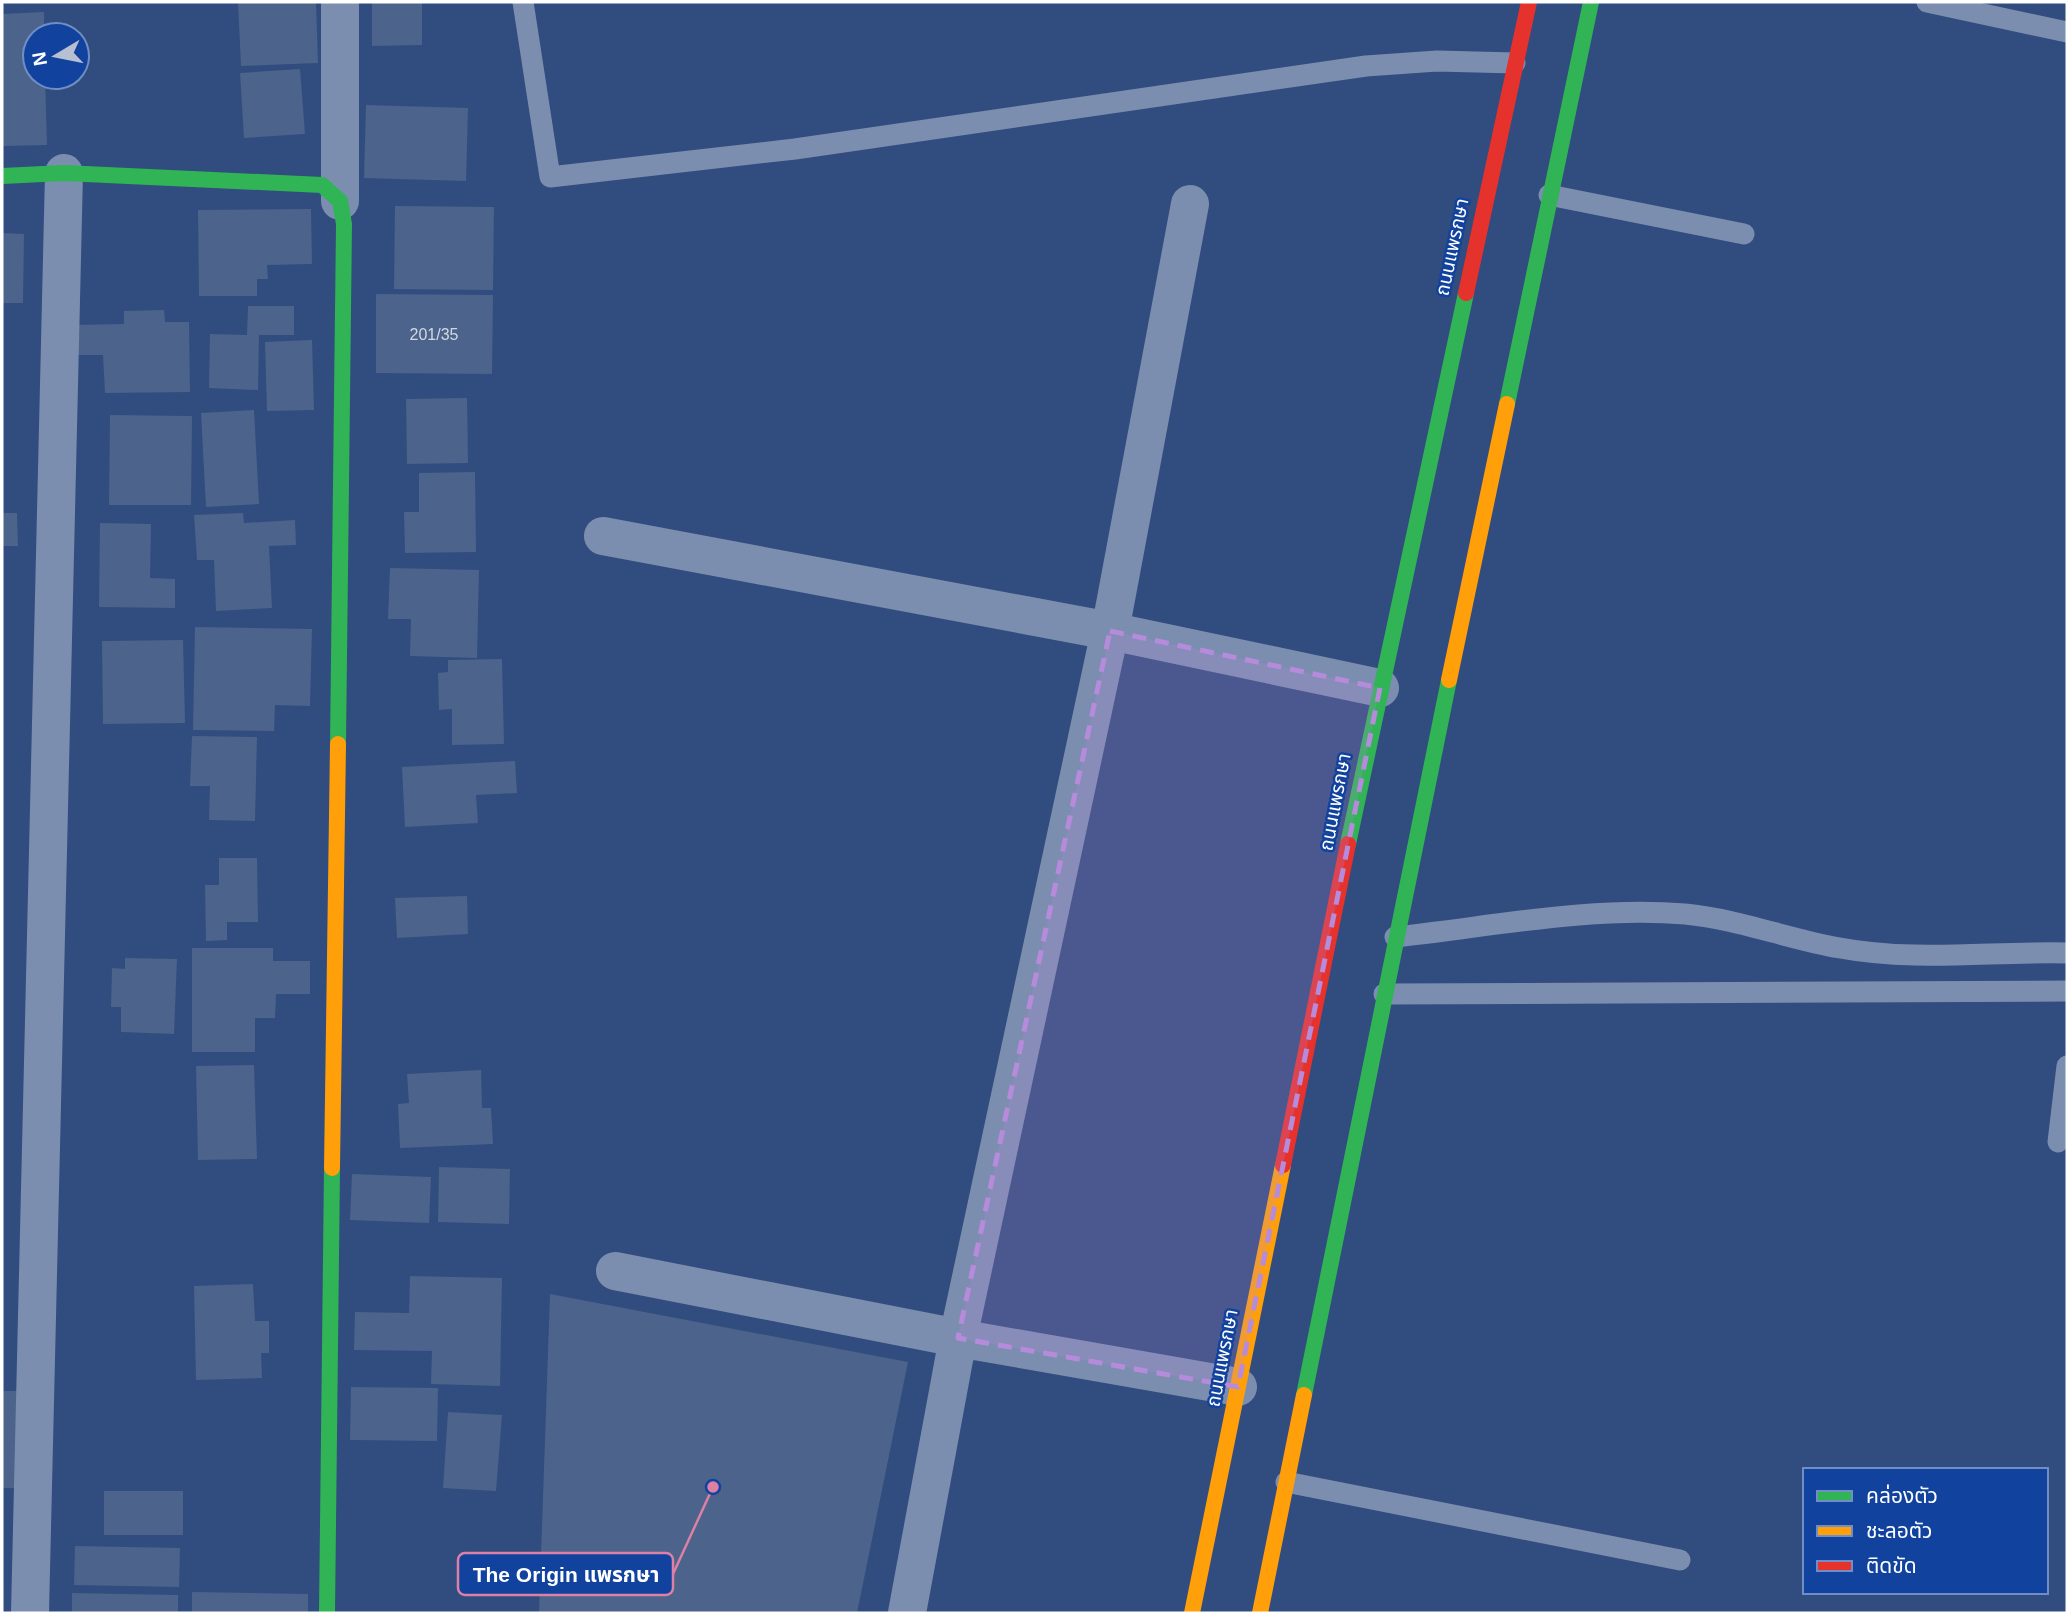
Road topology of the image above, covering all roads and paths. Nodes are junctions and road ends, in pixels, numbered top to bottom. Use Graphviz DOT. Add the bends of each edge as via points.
graph roads {
  1 [pos="340,2"];
  2 [pos="523,2"];
  3 [pos="1529,2"];
  4 [pos="1591,2"];
  5 [pos="1927,2"];
  6 [pos="2067,32"];
  7 [pos="1515,63"];
  8 [pos="64,173"];
  9 [pos="2,176"];
  10 [pos="1549,195"];
  11 [pos="340,201"];
  12 [pos="1189,204"];
  13 [pos="1744,234"];
  14 [pos="603,536"];
  15 [pos="1110,631"];
  16 [pos="1380,688"];
  17 [pos="1395,937"];
  18 [pos="2067,953"];
  19 [pos="2067,991"];
  20 [pos="1384,994"];
  21 [pos="2067,1066"];
  22 [pos="2058,1142"];
  23 [pos="615,1271"];
  24 [pos="958,1338"];
  25 [pos="1238,1387"];
  26 [pos="1286,1482"];
  27 [pos="1680,1560"];
  28 [pos="30,1613"];
  29 [pos="327,1613"];
  30 [pos="907,1613"];
  31 [pos="1192,1613"];
  32 [pos="1259,1613"];
  1 -- 11 [label="street"];
  2 -- 7 [label="lane" via="550,177 795,149 1366,66 1437,61"];
  3 -- 7 [label="main road, ถนนแพรกษา"];
  4 -- 10 [label="main road"];
  5 -- 6 [label="lane"];
  7 -- 16 [label="main road, ถนนแพรกษา"];
  8 -- 9 [label="main road"];
  8 -- 11 [label="main road" via="322,185"];
  8 -- 28 [label="street"];
  10 -- 13 [label="lane"];
  10 -- 17 [label="main road"];
  11 -- 29 [label="main road" via="344,238"];
  12 -- 15 [label="street"];
  14 -- 15 [label="street"];
  15 -- 16 [label="street"];
  15 -- 24 [label="street"];
  16 -- 25 [label="main road, ถนนแพรกษา"];
  17 -- 18 [label="lane" via="1598,914 1685,914 1839,948 1888,954"];
  17 -- 20 [label="main road"];
  19 -- 20 [label="lane"];
  20 -- 26 [label="main road"];
  21 -- 22 [label="lane"];
  23 -- 24 [label="street"];
  24 -- 25 [label="street"];
  24 -- 30 [label="street"];
  25 -- 31 [label="main road, ถนนแพรกษา"];
  26 -- 27 [label="lane"];
  26 -- 32 [label="main road"];
}
